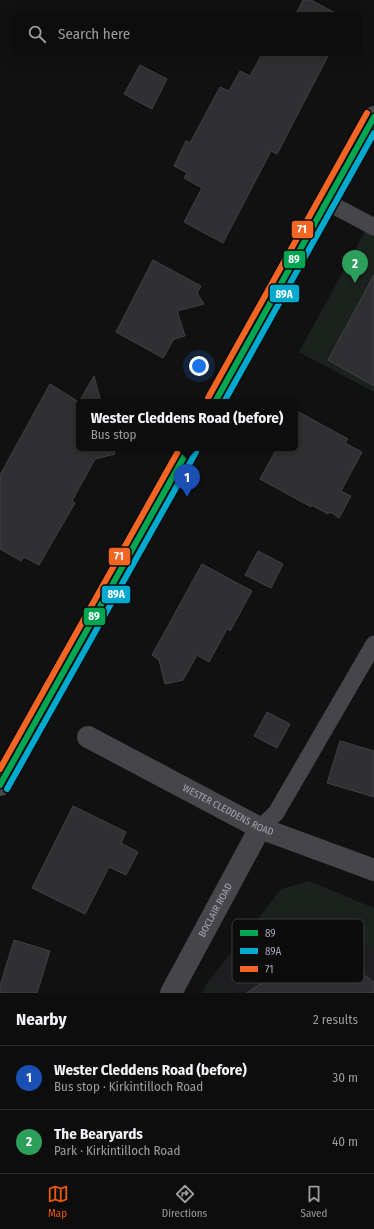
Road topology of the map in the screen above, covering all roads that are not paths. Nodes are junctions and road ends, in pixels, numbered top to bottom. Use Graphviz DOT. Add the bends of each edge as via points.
graph roads {
  1 [pos="374,117"];
  2 [pos="327,202"];
  3 [pos="374,227"];
  4 [pos="217,399"];
  5 [pos="187,451"];
  6 [pos="374,644"];
  7 [pos="88,737"];
  8 [pos="0,785"];
  9 [pos="260,828"];
  10 [pos="374,870"];
  11 [pos="170,993"];
  1 -- 2 [label="main road"];
  2 -- 3 [label="lane"];
  2 -- 4 [label="main road"];
  5 -- 8 [label="main road"];
  6 -- 9 [label="lane" via="276,813"];
  7 -- 9 [label="street, WESTER CLEDDENS ROAD"];
  9 -- 10 [label="street, WESTER CLEDDENS ROAD"];
  9 -- 11 [label="street, BOCLAIR ROAD"];
}
